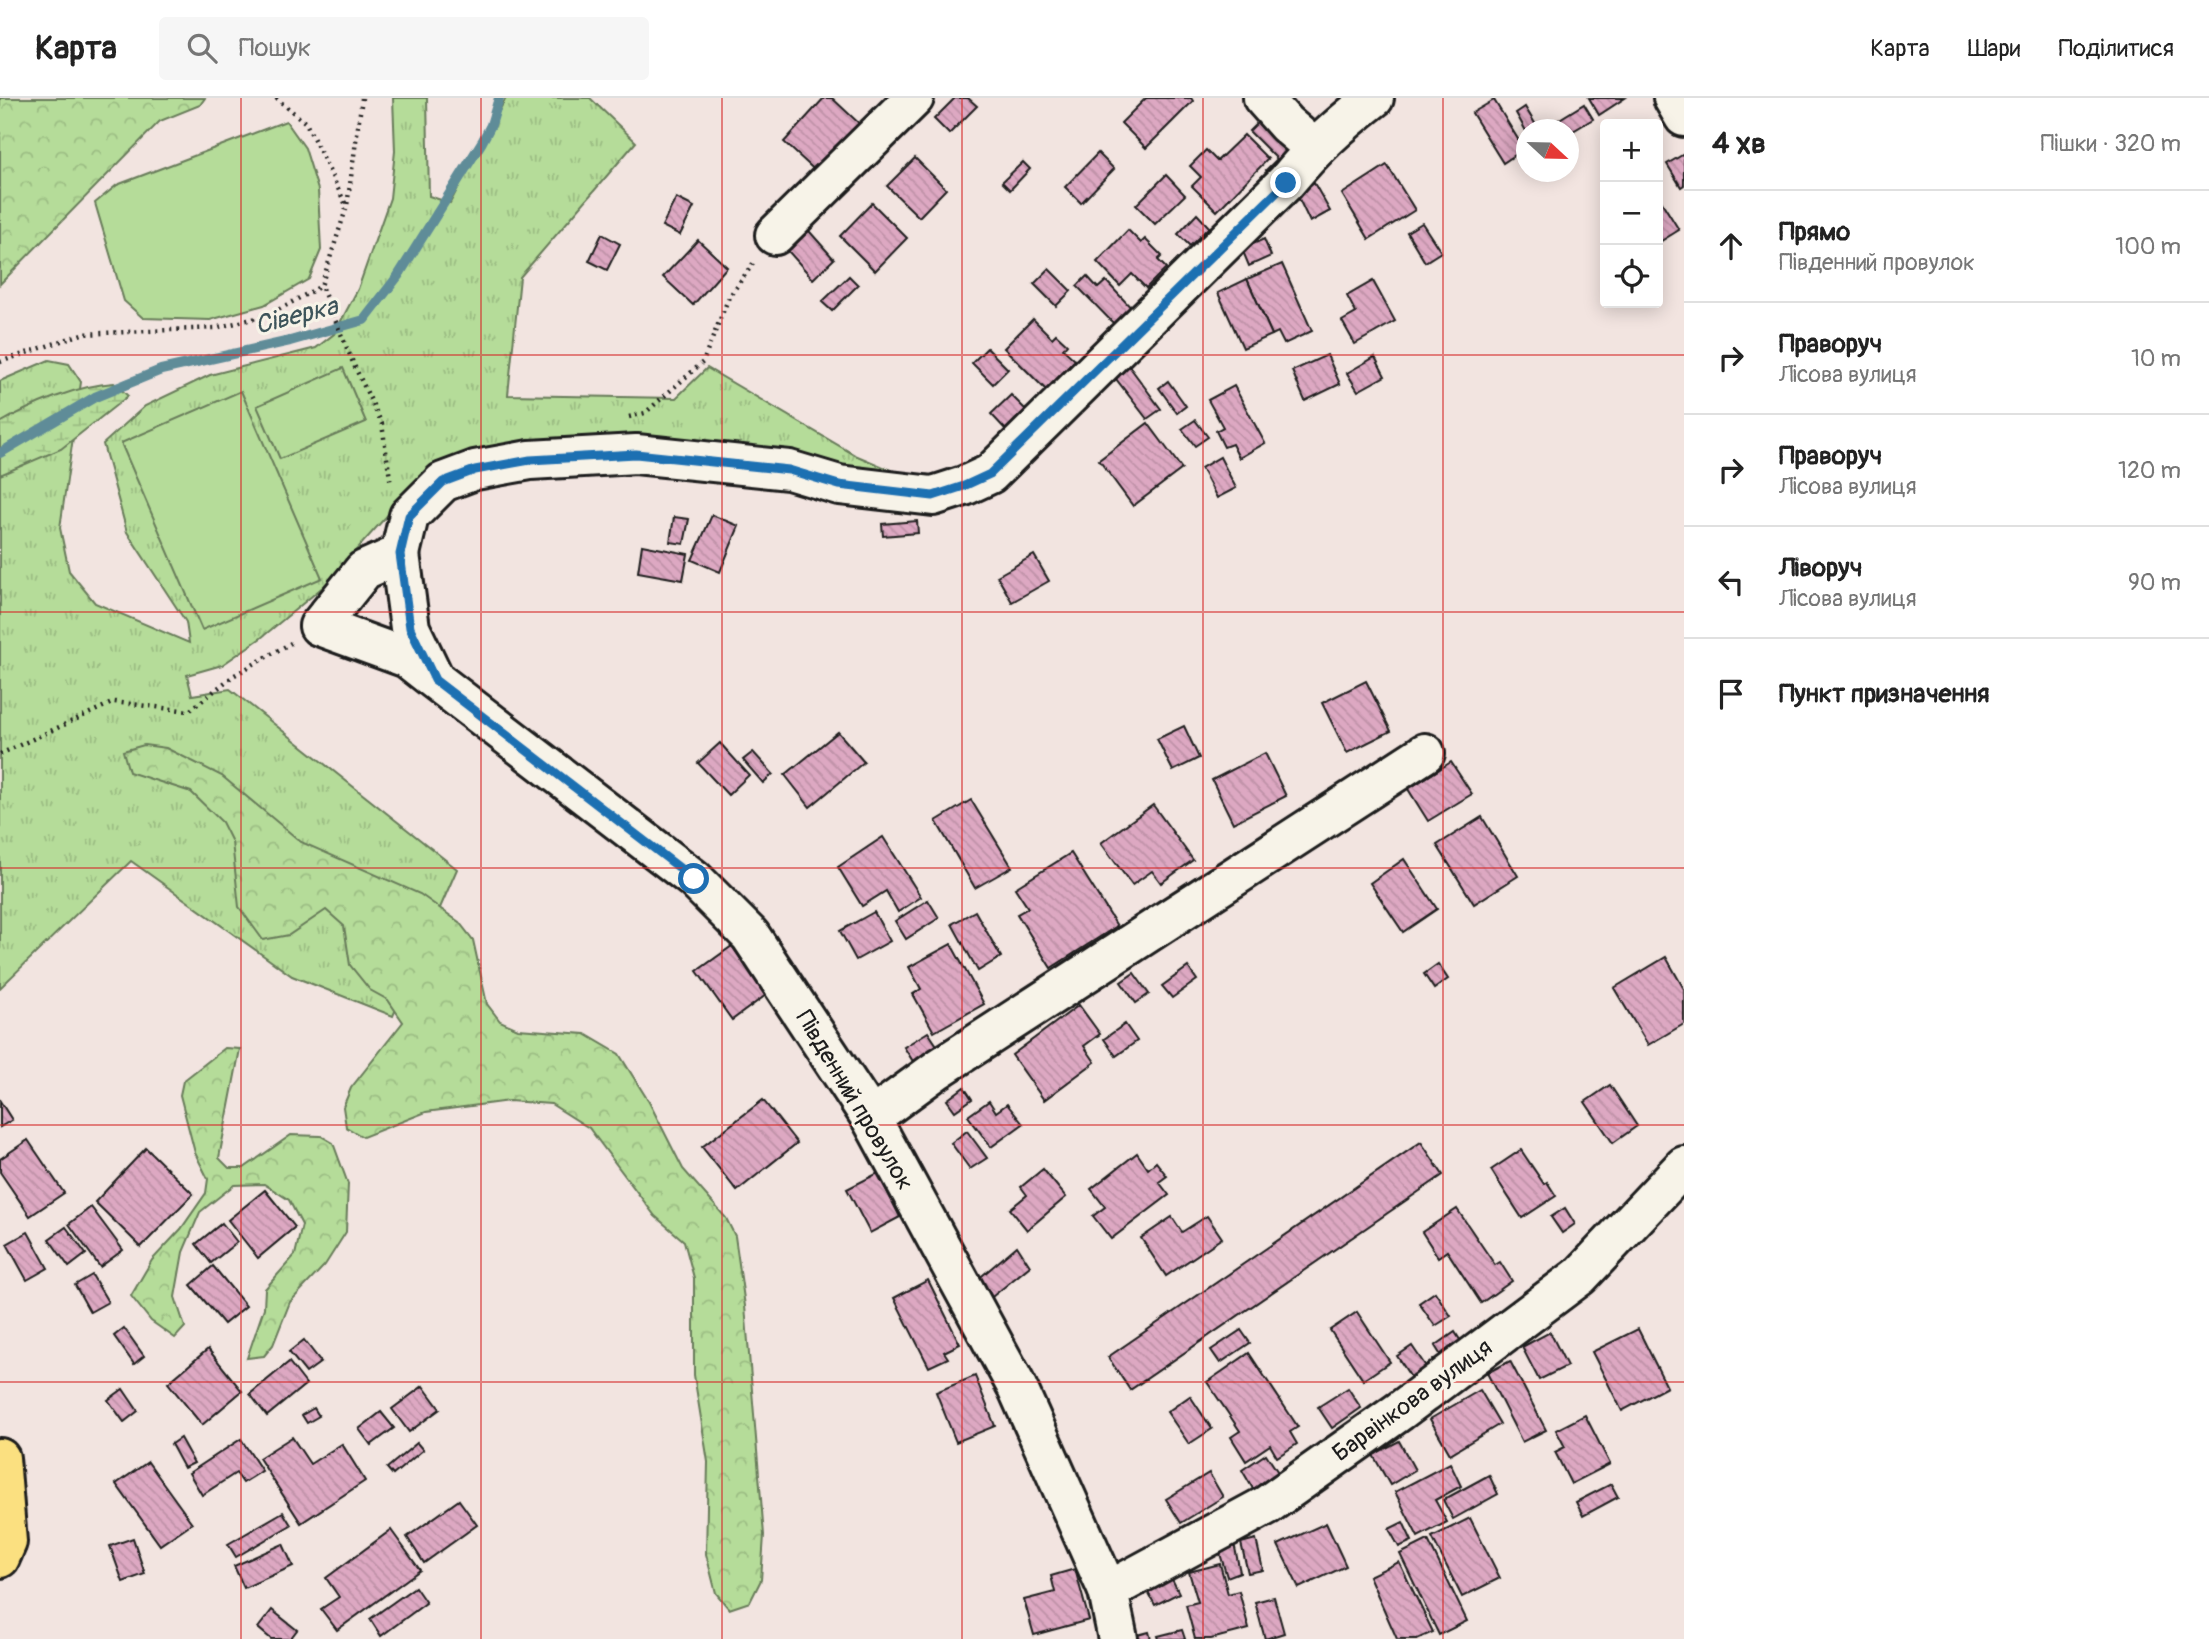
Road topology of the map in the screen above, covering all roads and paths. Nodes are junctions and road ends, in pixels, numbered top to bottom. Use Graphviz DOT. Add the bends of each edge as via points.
graph roads {
  1 [pos="276,98"];
  2 [pos="362,98"];
  3 [pos="914,98"];
  4 [pos="1263,98"];
  5 [pos="1374,98"];
  6 [pos="1673,98"];
  7 [pos="1684,117"];
  8 [pos="1314,148"];
  9 [pos="346,206"];
  10 [pos="775,235"];
  11 [pos="321,286"];
  12 [pos="0,362"];
  13 [pos="622,418"];
  14 [pos="402,545"];
  15 [pos="319,626"];
  16 [pos="435,680"];
  17 [pos="1425,753"];
  18 [pos="0,754"];
  19 [pos="871,1118"];
  20 [pos="1684,1166"];
  21 [pos="0,1458"];
  22 [pos="0,1558"];
  23 [pos="1108,1591"];
  24 [pos="1118,1639"];
  1 -- 9 [label="path" via="306,123"];
  2 -- 9 [label="path"];
  3 -- 10 [label="street"];
  4 -- 8 [label="street"];
  5 -- 8 [label="street"];
  6 -- 7 [label="street"];
  8 -- 14 [label="street" via="1286,183 990,474 964,486 933,496 839,485 789,470 636,454 530,460 475,470 443,482 409,516"];
  9 -- 11 [label="path"];
  10 -- 13 [label="path" via="729,297 702,362 645,413"];
  11 -- 12 [label="path" via="269,315 215,328 82,334"];
  11 -- 14 [label="path" via="382,424"];
  14 -- 15 [label="street" via="364,570"];
  14 -- 16 [label="street, Південний провулок" via="410,628"];
  15 -- 16 [label="street, Південний провулок" via="407,658"];
  15 -- 18 [label="path" via="233,676 189,710 114,702"];
  16 -- 19 [label="street, Південний провулок" via="694,879 750,935"];
  17 -- 19 [label="street" via="938,1069"];
  19 -- 23 [label="street, Південний провулок" via="1017,1387"];
  20 -- 23 [label="street, Барвінкова вулиця" via="1580,1276 1400,1411 1267,1505"];
  21 -- 22 [label="main road" via="8,1542"];
  23 -- 24 [label="street, Південний провулок"];
}
